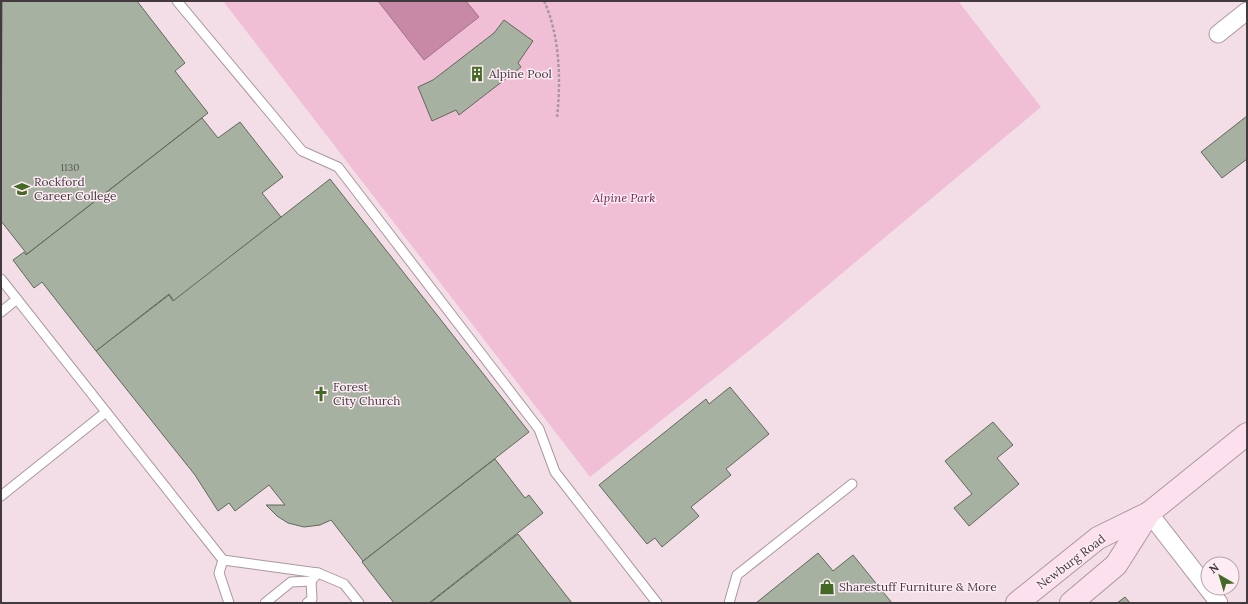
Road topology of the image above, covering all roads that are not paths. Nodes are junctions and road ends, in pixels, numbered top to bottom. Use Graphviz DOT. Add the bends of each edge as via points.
graph roads {
  1 [pos="177,1"];
  2 [pos="1247,11"];
  3 [pos="1218,34"];
  4 [pos="1,279"];
  5 [pos="17,299"];
  6 [pos="1,312"];
  7 [pos="106,412"];
  8 [pos="1247,434"];
  9 [pos="852,484"];
  10 [pos="1,496"];
  11 [pos="1149,513"];
  12 [pos="223,560"];
  13 [pos="318,573"];
  14 [pos="311,581"];
  15 [pos="229,603"];
  16 [pos="265,603"];
  17 [pos="307,603"];
  18 [pos="359,603"];
  19 [pos="657,603"];
  20 [pos="729,603"];
  21 [pos="1017,603"];
  22 [pos="1071,603"];
  23 [pos="1219,603"];
  1 -- 19 [label="lane" via="302,151 338,167 539,430 555,472"];
  2 -- 3 [label="street"];
  4 -- 5 [label="lane"];
  5 -- 6 [label="lane"];
  5 -- 7 [label="lane"];
  7 -- 10 [label="lane"];
  7 -- 12 [label="lane"];
  8 -- 11 [label="main road, Newburg Road"];
  9 -- 20 [label="lane" via="737,575"];
  11 -- 21 [label="main road, Newburg Road" via="1098,538"];
  11 -- 22 [label="main road, Newburg Road" via="1116,565"];
  11 -- 23 [label="street"];
  12 -- 13 [label="lane"];
  12 -- 15 [label="lane" via="219,573"];
  13 -- 14 [label="lane"];
  13 -- 18 [label="lane" via="344,584"];
  14 -- 16 [label="lane" via="291,582"];
  14 -- 17 [label="lane" via="312,599"];
}
